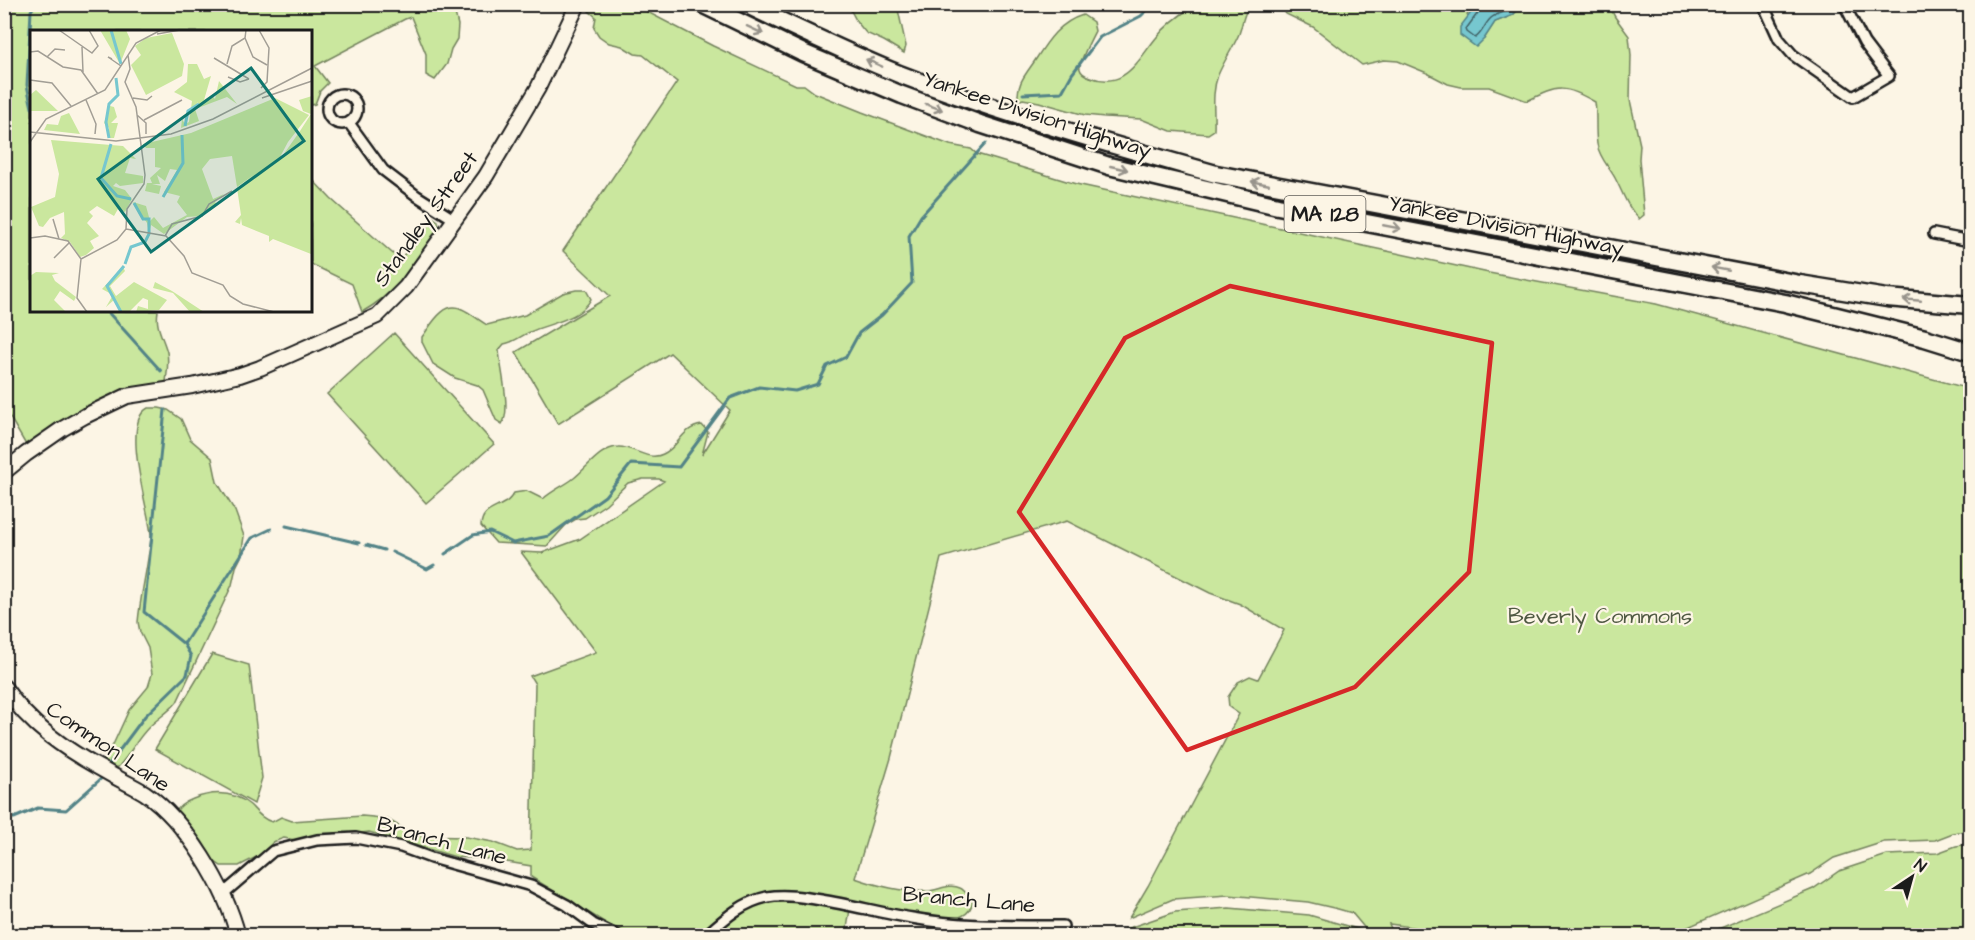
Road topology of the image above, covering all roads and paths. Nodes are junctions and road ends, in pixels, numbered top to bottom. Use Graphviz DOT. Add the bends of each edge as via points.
graph roads {
  1 [pos="578,4"];
  2 [pos="702,4"];
  3 [pos="745,4"];
  4 [pos="1763,4"];
  5 [pos="1844,4"];
  6 [pos="349,123"];
  7 [pos="455,220"];
  8 [pos="1934,234"];
  9 [pos="1971,241"];
  10 [pos="1971,305"];
  11 [pos="1971,352"];
  12 [pos="4,472"];
  13 [pos="4,687"];
  14 [pos="223,894"];
  15 [pos="1063,926"];
  16 [pos="238,936"];
  17 [pos="618,936"];
  18 [pos="705,936"];
  1 -- 7 [label="street, Standley Street" via="515,128"];
  2 -- 11 [label="highway, Yankee Division Highway / MA 128, one-way" via="902,95 1109,166 1278,206 1785,303"];
  10 -- 3 [label="highway, Yankee Division Highway / MA 128, one-way" via="1887,298 1800,284 1216,174 1121,148 896,73"];
  4 -- 5 [label="street" via="1779,39 1793,55 1853,97 1889,76 1864,43"];
  6 -- 7 [label="street" via="383,170"];
  7 -- 12 [label="street, Standley Street" via="406,286 377,316 240,375 127,396 62,429"];
  8 -- 9 [label="street"];
  13 -- 14 [label="street, Common Lane" via="29,718 53,739 143,792 169,814 200,853"];
  14 -- 16 [label="street, Common Lane"];
  14 -- 17 [label="street, Branch Lane" via="273,851 317,840 356,838 401,847 531,886"];
  15 -- 18 [label="street, Branch Lane" via="913,919 783,894 747,903"];
}
